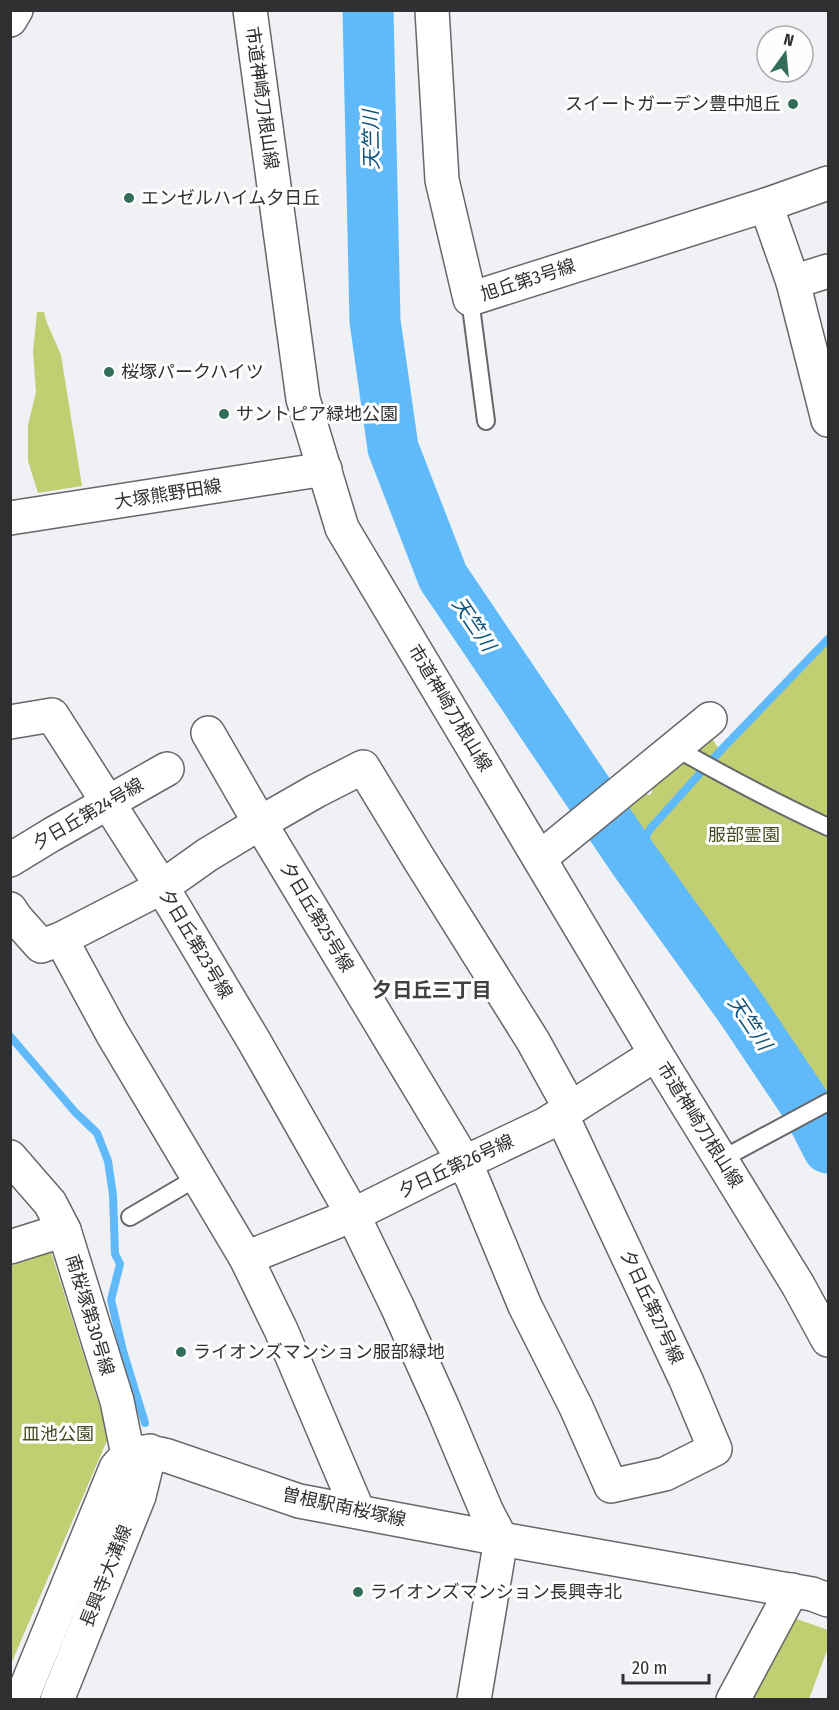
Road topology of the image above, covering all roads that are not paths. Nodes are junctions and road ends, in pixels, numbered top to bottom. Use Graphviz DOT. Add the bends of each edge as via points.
graph roads {
  1 [pos="16,10"];
  2 [pos="250,10"];
  3 [pos="432,10"];
  4 [pos="10,20"];
  5 [pos="828,183"];
  6 [pos="766,205"];
  7 [pos="828,271"];
  8 [pos="793,282"];
  9 [pos="470,299"];
  10 [pos="828,420"];
  11 [pos="486,421"];
  12 [pos="325,469"];
  13 [pos="10,518"];
  14 [pos="710,719"];
  15 [pos="10,722"];
  16 [pos="208,734"];
  17 [pos="674,747"];
  18 [pos="167,769"];
  19 [pos="108,803"];
  20 [pos="260,823"];
  21 [pos="828,827"];
  22 [pos="540,858"];
  23 [pos="10,860"];
  24 [pos="162,887"];
  25 [pos="10,909"];
  26 [pos="61,939"];
  27 [pos="656,1054"];
  28 [pos="828,1102"];
  29 [pos="566,1111"];
  30 [pos="10,1157"];
  31 [pos="722,1159"];
  32 [pos="463,1162"];
  33 [pos="198,1177"];
  34 [pos="353,1215"];
  35 [pos="130,1217"];
  36 [pos="64,1230"];
  37 [pos="10,1247"];
  38 [pos="246,1258"];
  39 [pos="828,1340"];
  40 [pos="139,1453"];
  41 [pos="664,1474"];
  42 [pos="358,1511"];
  43 [pos="501,1539"];
  44 [pos="792,1590"];
  45 [pos="828,1600"];
  46 [pos="21,1700"];
  47 [pos="57,1700"];
  48 [pos="474,1700"];
  49 [pos="733,1700"];
  1 -- 4 [label="street"];
  2 -- 12 [label="street, 市道神崎刀根山線" via="303,399"];
  3 -- 9 [label="street, 旭丘第3号線" via="442,180"];
  5 -- 6 [label="street, 旭丘第3号線"];
  6 -- 8 [label="street"];
  6 -- 9 [label="street, 旭丘第3号線"];
  7 -- 8 [label="street"];
  8 -- 10 [label="street"];
  9 -- 11 [label="lane"];
  12 -- 13 [label="street, 大塚熊野田線"];
  12 -- 22 [label="street, 市道神崎刀根山線" via="342,528"];
  14 -- 17 [label="street"];
  15 -- 19 [label="street, 夕日丘第23号線" via="52,715"];
  16 -- 20 [label="street, 夕日丘第25号線"];
  17 -- 21 [label="lane"];
  17 -- 22 [label="street"];
  18 -- 19 [label="street, 夕日丘第24号線"];
  19 -- 23 [label="street, 夕日丘第24号線"];
  19 -- 24 [label="street, 夕日丘第23号線"];
  20 -- 24 [label="street"];
  20 -- 29 [label="street" via="363,767 533,1041"];
  20 -- 32 [label="street, 夕日丘第25号線"];
  22 -- 27 [label="street, 市道神崎刀根山線"];
  24 -- 26 [label="street"];
  24 -- 34 [label="street, 夕日丘第23号線"];
  25 -- 26 [label="street" via="41,946"];
  26 -- 33 [label="street"];
  27 -- 29 [label="street, 夕日丘第26号線"];
  27 -- 31 [label="street, 市道神崎刀根山線"];
  28 -- 31 [label="lane"];
  29 -- 32 [label="street, 夕日丘第26号線"];
  29 -- 41 [label="street, 夕日丘第27号線" via="715,1449"];
  30 -- 36 [label="street" via="50,1203"];
  31 -- 39 [label="street, 市道神崎刀根山線"];
  32 -- 34 [label="street, 夕日丘第26号線"];
  32 -- 41 [label="street, 夕日丘第25号線" via="525,1306 611,1486"];
  33 -- 35 [label="lane"];
  33 -- 38 [label="street"];
  34 -- 38 [label="street, 夕日丘第26号線"];
  34 -- 43 [label="street, 夕日丘第23号線"];
  36 -- 37 [label="street, 南桜塚第30号線"];
  36 -- 40 [label="street, 南桜塚第30号線" via="117,1401"];
  38 -- 42 [label="street"];
  40 -- 42 [label="street, 曽根駅南桜塚線" via="181,1460 291,1499"];
  40 -- 46 [label="street" via="116,1468"];
  40 -- 47 [label="street, 長興寺大溝線" via="139,1496"];
  42 -- 43 [label="street, 曽根駅南桜塚線"];
  43 -- 44 [label="street, 曽根駅南桜塚線"];
  43 -- 48 [label="street"];
  44 -- 45 [label="street, 曽根駅南桜塚線"];
  44 -- 49 [label="street"];
}
